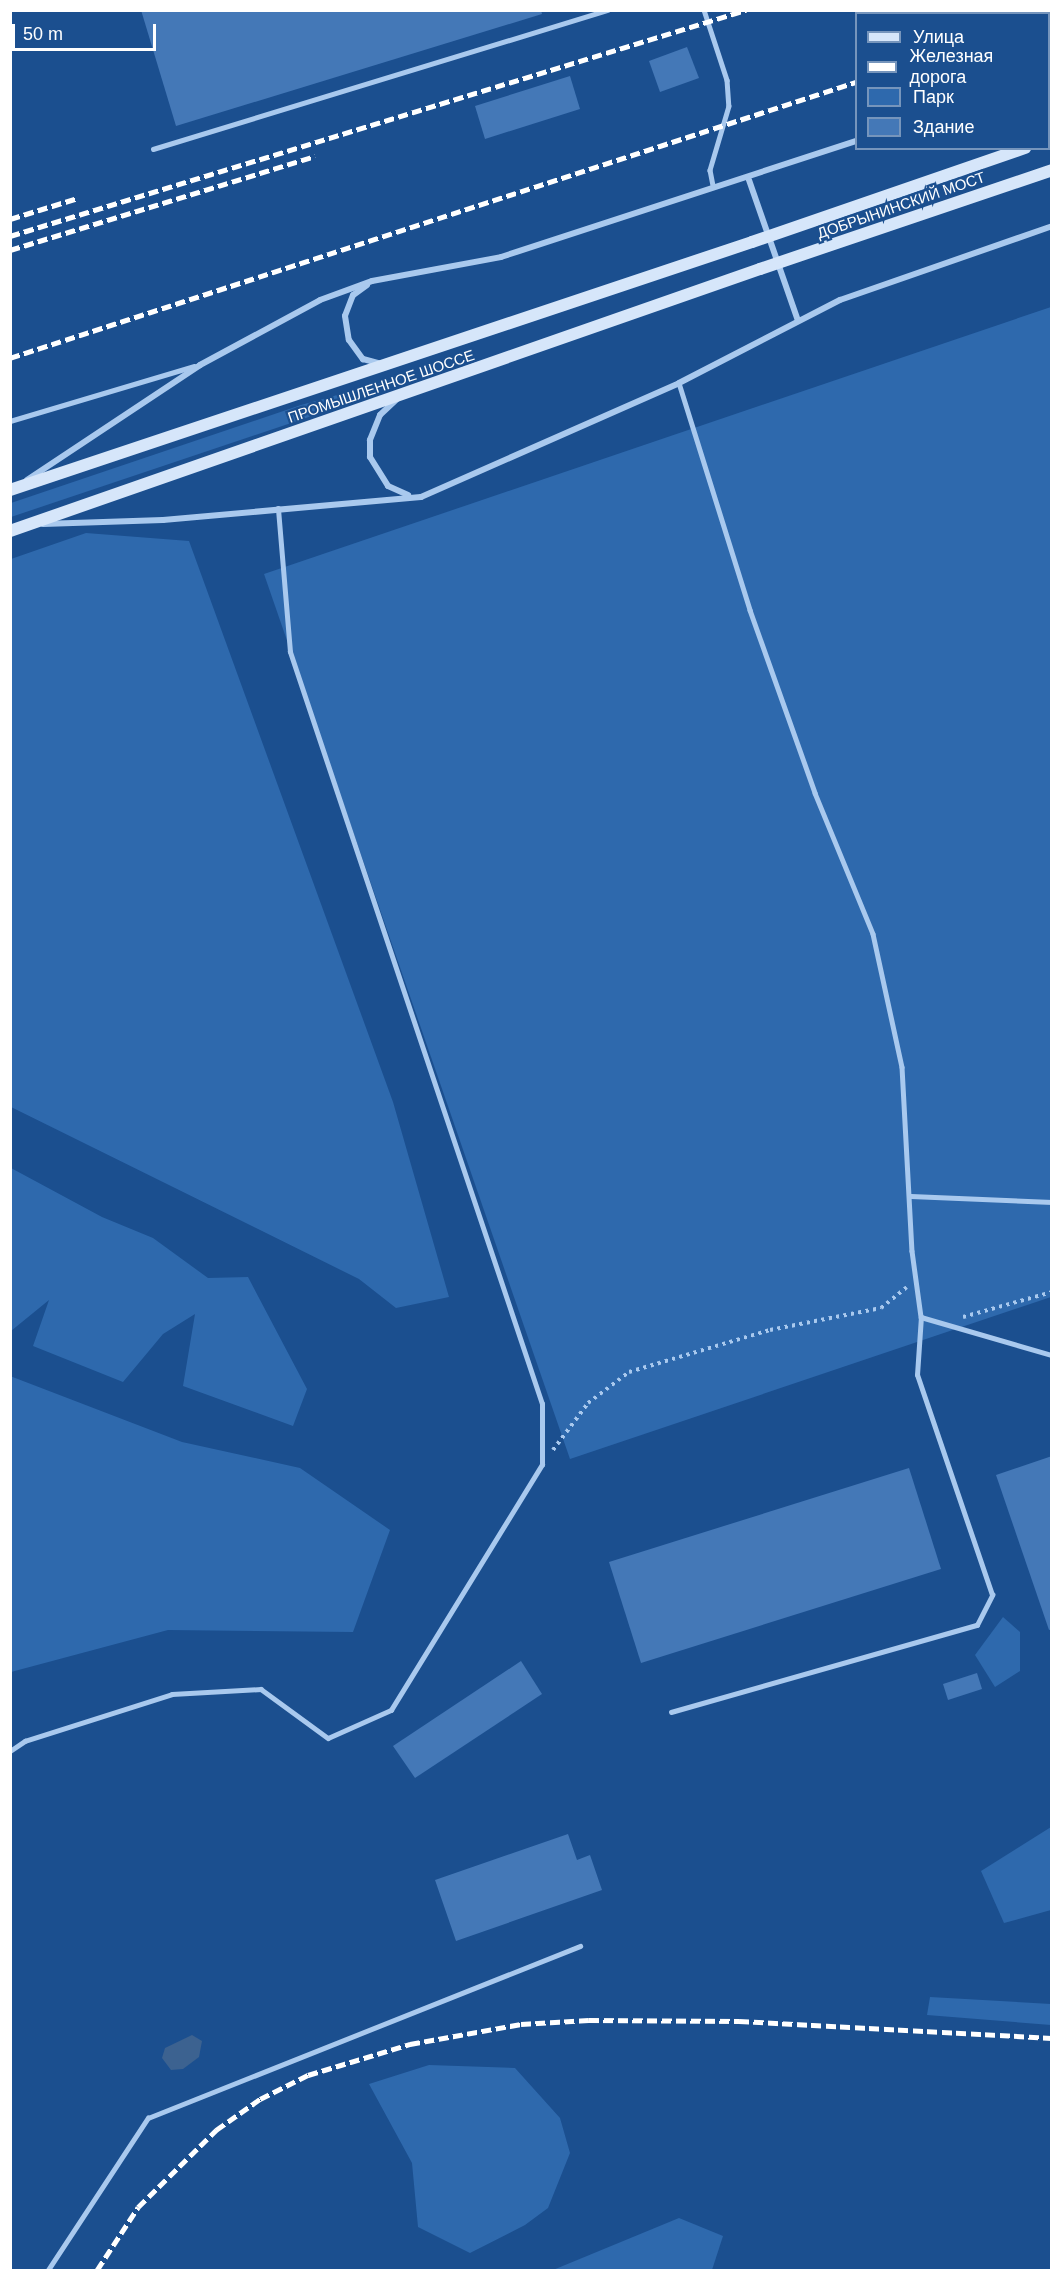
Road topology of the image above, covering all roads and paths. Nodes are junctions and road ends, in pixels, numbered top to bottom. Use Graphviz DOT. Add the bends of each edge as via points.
graph roads {
  1 [pos="607,10"];
  2 [pos="704,10"];
  3 [pos="855,141"];
  4 [pos="153,149"];
  5 [pos="1019,150"];
  6 [pos="1052,170"];
  7 [pos="749,180"];
  8 [pos="713,186"];
  9 [pos="1052,226"];
  10 [pos="752,242"];
  11 [pos="760,269"];
  12 [pos="372,281"];
  13 [pos="798,321"];
  14 [pos="200,365"];
  15 [pos="388,366"];
  16 [pos="679,383"];
  17 [pos="401,395"];
  18 [pos="10,421"];
  19 [pos="12,489"];
  20 [pos="421,496"];
  21 [pos="278,509"];
  22 [pos="30,524"];
  23 [pos="10,531"];
  24 [pos="911,1196"];
  25 [pos="1052,1202"];
  26 [pos="915,1281"];
  27 [pos="1052,1292"];
  28 [pos="921,1317"];
  29 [pos="940,1323"];
  30 [pos="1052,1355"];
  31 [pos="542,1465"];
  32 [pos="671,1712"];
  33 [pos="10,1751"];
  34 [pos="580,1947"];
  35 [pos="48,2271"];
  1 -- 4 [label="lane"];
  2 -- 8 [label="lane" via="727,80 729,106 727,124 710,170"];
  3 -- 7 [label="street"];
  5 -- 10 [label="main road, ДОБРЫНИНСКИЙ МОСТ, bridge"];
  6 -- 11 [label="main road, ДОБРЫНИНСКИЙ МОСТ, bridge"];
  7 -- 8 [label="street"];
  7 -- 13 [label="street"];
  8 -- 12 [label="street" via="501,257"];
  9 -- 13 [label="street" via="868,289"];
  10 -- 15 [label="main road, ПРОМЫШЛЕННОЕ ШОССЕ"];
  11 -- 17 [label="main road, ПРОМЫШЛЕННОЕ ШОССЕ"];
  12 -- 14 [label="street" via="320,300"];
  12 -- 15 [label="street" via="353,295 345,316 349,340 363,359"];
  13 -- 16 [label="street"];
  14 -- 18 [label="lane"];
  14 -- 19 [label="street"];
  15 -- 19 [label="main road, ПРОМЫШЛЕННОЕ ШОССЕ"];
  16 -- 20 [label="street"];
  16 -- 24 [label="lane" via="750,610 815,793 873,934 902,1067"];
  17 -- 20 [label="street" via="380,415 370,440 370,458 387,486 402,495"];
  17 -- 22 [label="main road, ПРОМЫШЛЕННОЕ ШОССЕ"];
  20 -- 21 [label="street"];
  21 -- 22 [label="street"];
  21 -- 31 [label="lane" via="290,652 542,1404"];
  22 -- 23 [label="main road, ПРОМЫШЛЕННОЕ ШОССЕ"];
  24 -- 25 [label="lane"];
  24 -- 26 [label="lane"];
  26 -- 28 [label="lane"];
  26 -- 31 [label="path" via="881,1308 770,1330 629,1372 588,1403"];
  27 -- 29 [label="path"];
  28 -- 29 [label="lane"];
  28 -- 32 [label="lane" via="917,1375 992,1595 977,1625"];
  29 -- 30 [label="lane"];
  31 -- 33 [label="lane" via="391,1710 328,1738 261,1689 172,1694 25,1741"];
  34 -- 35 [label="lane" via="148,2118"];
}
